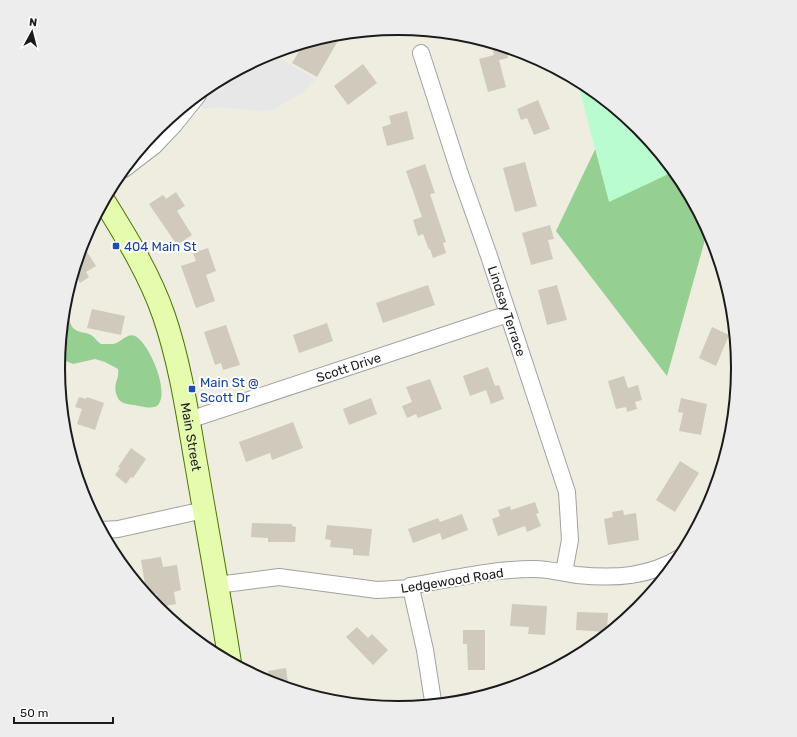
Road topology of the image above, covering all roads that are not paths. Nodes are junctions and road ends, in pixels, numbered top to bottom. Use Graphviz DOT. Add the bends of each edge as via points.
graph roads {
  1 [pos="421,53"];
  2 [pos="181,116"];
  3 [pos="144,154"];
  4 [pos="107,207"];
  5 [pos="508,314"];
  6 [pos="189,420"];
  7 [pos="204,510"];
  8 [pos="107,530"];
  9 [pos="669,564"];
  10 [pos="564,572"];
  11 [pos="217,585"];
  12 [pos="411,588"];
  13 [pos="229,655"];
  14 [pos="433,700"];
  1 -- 5 [label="street, Lindsay Terrace"];
  2 -- 3 [label="street"];
  4 -- 6 [label="main road, Main Street" via="137,256 161,310 174,348"];
  5 -- 6 [label="street, Scott Drive"];
  5 -- 10 [label="street, Lindsay Terrace" via="567,492 570,540"];
  6 -- 7 [label="main road, Main Street"];
  7 -- 8 [label="street"];
  7 -- 11 [label="main road, Main Street"];
  9 -- 10 [label="street, Ledgewood Road" via="638,575 617,578"];
  10 -- 12 [label="street, Ledgewood Road" via="536,569 495,571 410,586"];
  11 -- 12 [label="street, Ledgewood Road" via="279,577 377,590"];
  11 -- 13 [label="main road, Main Street"];
  12 -- 14 [label="street"];
}
